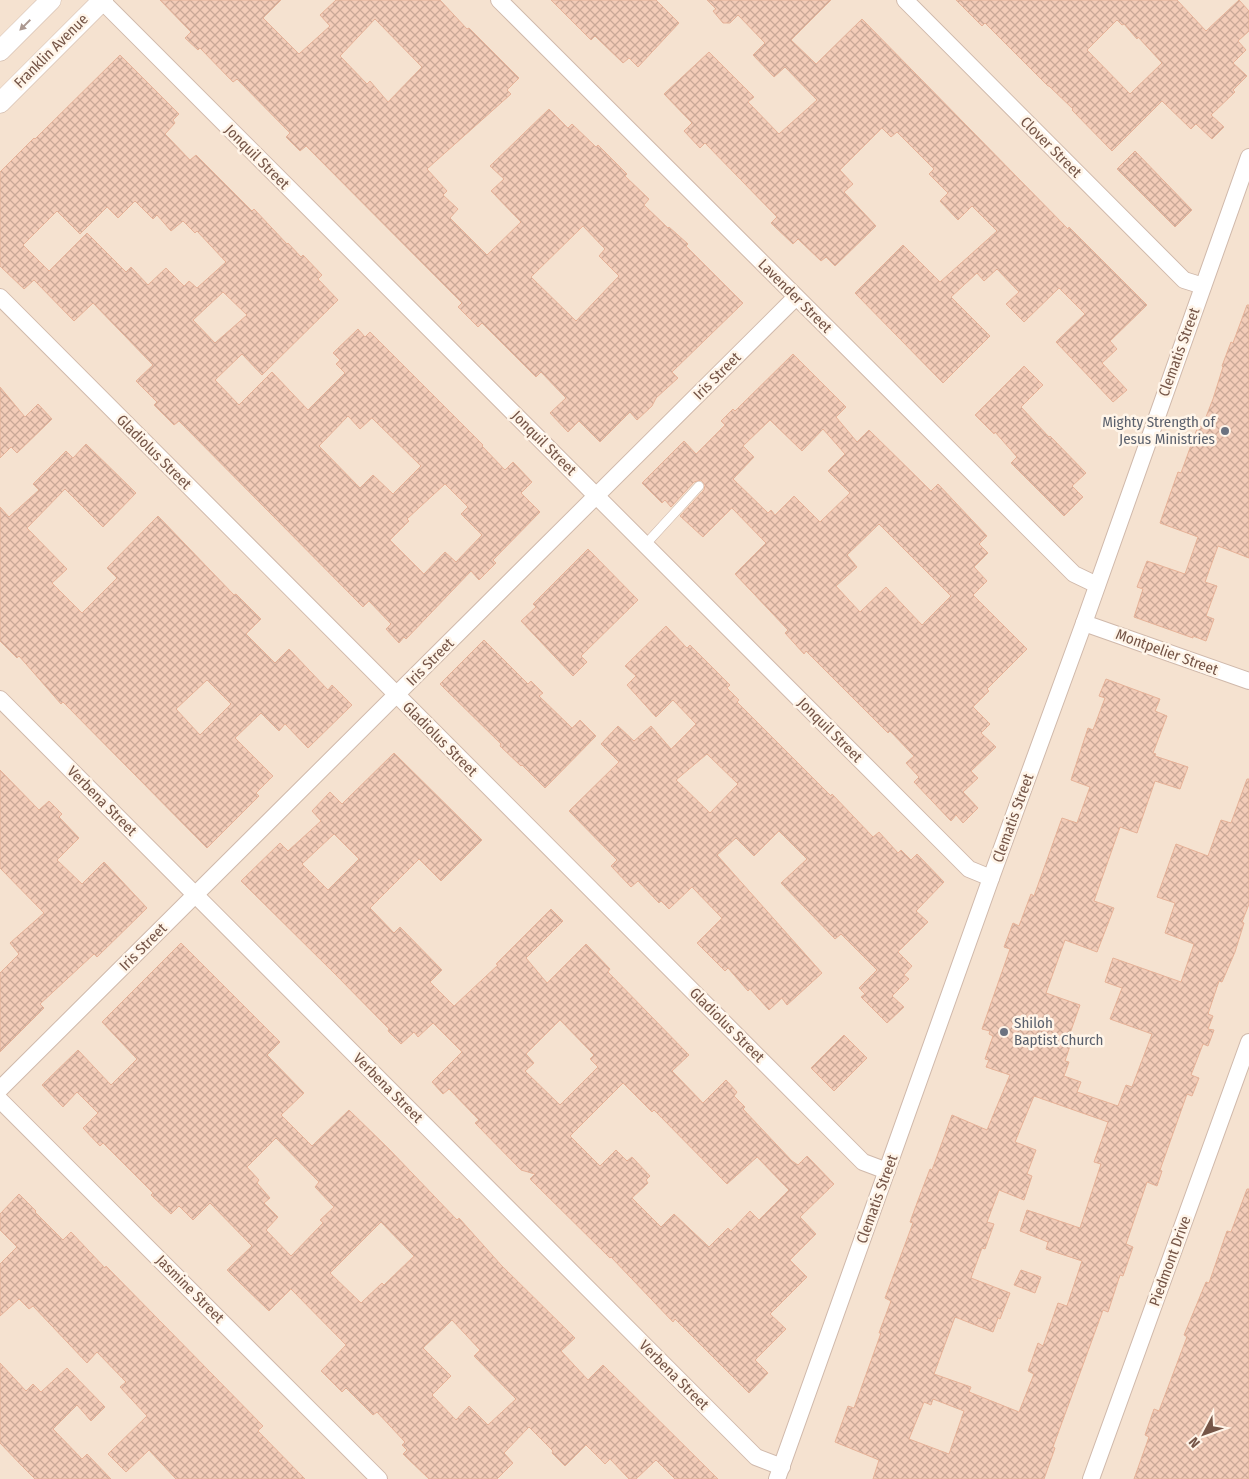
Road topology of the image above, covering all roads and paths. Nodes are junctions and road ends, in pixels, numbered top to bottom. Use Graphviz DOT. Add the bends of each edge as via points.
graph roads {
  1 [pos="51,0"];
  2 [pos="102,0"];
  3 [pos="499,0"];
  4 [pos="904,0"];
  5 [pos="0,51"];
  6 [pos="0,102"];
  7 [pos="1249,157"];
  8 [pos="1203,286"];
  9 [pos="0,297"];
  10 [pos="796,298"];
  11 [pos="699,486"];
  12 [pos="596,496"];
  13 [pos="645,544"];
  14 [pos="1097,585"];
  15 [pos="1084,623"];
  16 [pos="1249,682"];
  17 [pos="396,695"];
  18 [pos="0,699"];
  19 [pos="991,878"];
  20 [pos="195,895"];
  21 [pos="1249,1042"];
  22 [pos="0,1089"];
  23 [pos="0,1100"];
  24 [pos="887,1171"];
  25 [pos="779,1473"];
  26 [pos="379,1479"];
  27 [pos="1092,1479"];
  1 -- 5 [label="street, one-way"];
  2 -- 6 [label="street, Franklin Avenue"];
  2 -- 12 [label="street, Jonquil Street"];
  3 -- 10 [label="street, Lavender Street"];
  4 -- 8 [label="street, Clover Street" via="1184,280"];
  7 -- 8 [label="street, Clematis Street"];
  8 -- 14 [label="street, Clematis Street"];
  9 -- 17 [label="street, Gladiolus Street"];
  10 -- 12 [label="street, Iris Street"];
  10 -- 14 [label="street, Lavender Street" via="1074,574"];
  11 -- 13 [label="lane"];
  12 -- 13 [label="street, Jonquil Street"];
  12 -- 17 [label="street, Iris Street"];
  13 -- 19 [label="street, Jonquil Street" via="969,870"];
  14 -- 15 [label="street, Clematis Street"];
  15 -- 16 [label="street, Montpelier Street"];
  15 -- 19 [label="street, Clematis Street"];
  17 -- 20 [label="street, Iris Street"];
  17 -- 24 [label="street, Gladiolus Street" via="863,1162"];
  18 -- 20 [label="street, Verbena Street"];
  19 -- 24 [label="street, Clematis Street"];
  20 -- 22 [label="street, Iris Street"];
  20 -- 25 [label="street, Verbena Street" via="756,1457"];
  21 -- 27 [label="street, Piedmont Drive"];
  23 -- 26 [label="street, Jasmine Street"];
  24 -- 25 [label="street, Clematis Street"];
}
